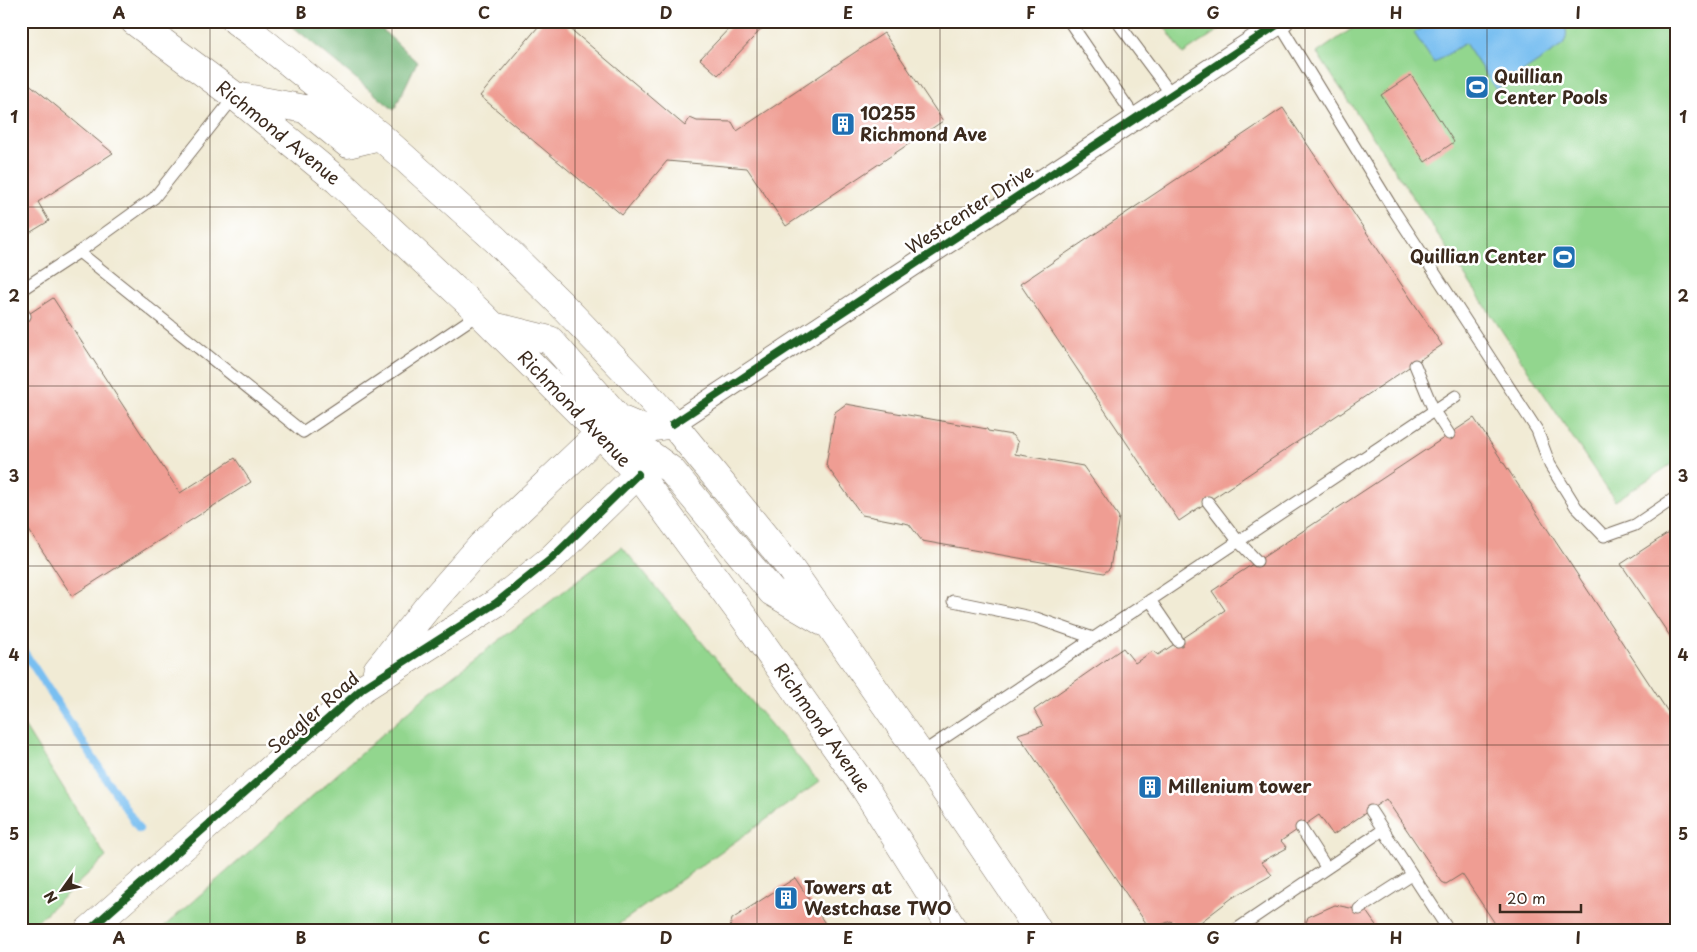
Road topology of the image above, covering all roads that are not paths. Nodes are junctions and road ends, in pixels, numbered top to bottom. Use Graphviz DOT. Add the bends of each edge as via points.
graph roads {
  1 [pos="134,21"];
  2 [pos="236,21"];
  3 [pos="1069,21"];
  4 [pos="1124,21"];
  5 [pos="1281,22"];
  6 [pos="1172,95"];
  7 [pos="235,96"];
  8 [pos="1136,119"];
  9 [pos="380,136"];
  10 [pos="79,252"];
  11 [pos="21,290"];
  12 [pos="486,320"];
  13 [pos="1415,365"];
  14 [pos="1456,396"];
  15 [pos="1434,411"];
  16 [pos="673,424"];
  17 [pos="600,434"];
  18 [pos="1449,434"];
  19 [pos="638,474"];
  20 [pos="1676,497"];
  21 [pos="1208,502"];
  22 [pos="1238,541"];
  23 [pos="1257,561"];
  24 [pos="1150,600"];
  25 [pos="953,601"];
  26 [pos="831,627"];
  27 [pos="1093,638"];
  28 [pos="1178,641"];
  29 [pos="362,688"];
  30 [pos="920,754"];
  31 [pos="1371,811"];
  32 [pos="1301,828"];
  33 [pos="1383,830"];
  34 [pos="1326,867"];
  35 [pos="1412,875"];
  36 [pos="1359,909"];
  37 [pos="88,931"];
  38 [pos="954,931"];
  39 [pos="1038,931"];
  40 [pos="1234,931"];
  41 [pos="1449,931"];
  1 -- 7 [label="main road, Richmond Avenue"];
  2 -- 9 [label="main road"];
  3 -- 8 [label="lane"];
  4 -- 6 [label="lane" via="1119,24"];
  5 -- 6 [label="street, Westcenter Drive"];
  5 -- 20 [label="lane" via="1392,209 1537,430 1550,466 1576,507 1604,536 1635,525"];
  6 -- 8 [label="street, Westcenter Drive"];
  7 -- 9 [label="main road" via="306,109 348,144"];
  7 -- 10 [label="lane" via="154,198"];
  7 -- 12 [label="main road, Richmond Avenue" via="337,180"];
  8 -- 16 [label="street, Westcenter Drive"];
  9 -- 16 [label="main road" via="496,240"];
  10 -- 11 [label="lane"];
  10 -- 12 [label="lane" via="303,432"];
  12 -- 16 [label="main road" via="550,340 619,418 643,429"];
  12 -- 17 [label="main road, Richmond Avenue"];
  13 -- 15 [label="lane"];
  14 -- 15 [label="lane"];
  15 -- 18 [label="lane"];
  15 -- 22 [label="lane"];
  16 -- 26 [label="main road" via="787,564"];
  17 -- 19 [label="main road, Richmond Avenue"];
  17 -- 26 [label="main road" via="648,453 671,470 772,592"];
  17 -- 29 [label="main road, Seagler Road" via="481,546"];
  19 -- 29 [label="main road, Seagler Road" via="551,559 496,603"];
  19 -- 38 [label="main road, Richmond Avenue" via="746,619 864,787"];
  21 -- 22 [label="lane"];
  22 -- 23 [label="lane"];
  22 -- 24 [label="lane"];
  24 -- 27 [label="lane"];
  24 -- 28 [label="lane"];
  25 -- 27 [label="lane" via="1036,618"];
  26 -- 30 [label="main road"];
  27 -- 30 [label="lane"];
  29 -- 37 [label="main road, Seagler Road"];
  30 -- 39 [label="main road"];
  31 -- 33 [label="lane"];
  32 -- 34 [label="lane"];
  33 -- 34 [label="lane"];
  33 -- 35 [label="lane"];
  34 -- 40 [label="lane"];
  35 -- 36 [label="lane"];
  35 -- 41 [label="lane"];
}
